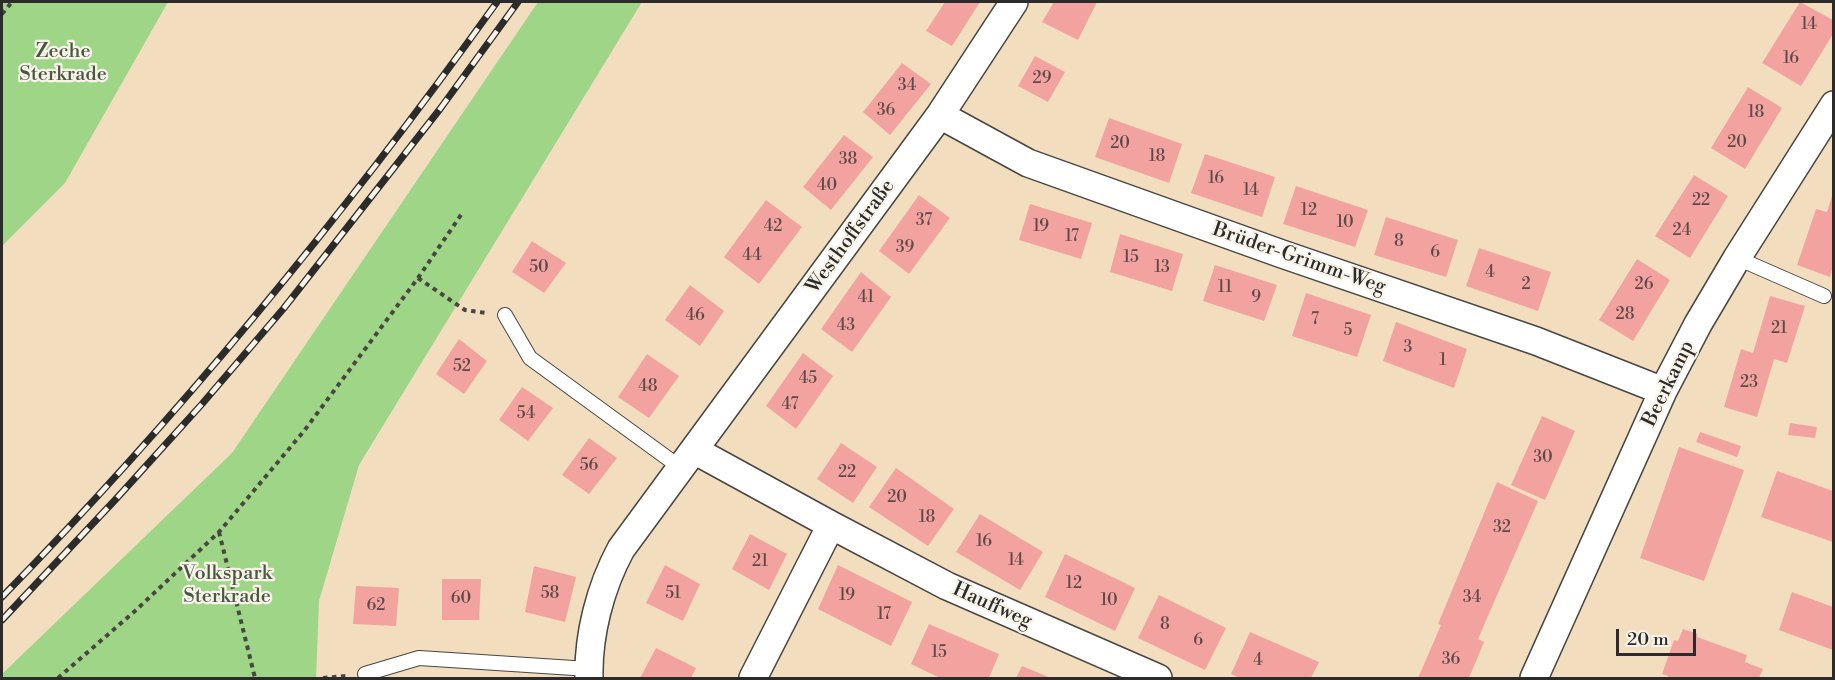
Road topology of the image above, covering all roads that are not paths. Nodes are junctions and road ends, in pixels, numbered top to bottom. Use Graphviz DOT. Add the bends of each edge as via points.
graph roads {
  1 [pos="1014,2"];
  2 [pos="940,115"];
  3 [pos="1831,115"];
  4 [pos="1737,258"];
  5 [pos="1824,296"];
  6 [pos="505,315"];
  7 [pos="1663,391"];
  8 [pos="687,459"];
  9 [pos="831,525"];
  10 [pos="365,674"];
  11 [pos="589,674"];
  12 [pos="753,678"];
  13 [pos="1158,678"];
  14 [pos="1534,678"];
  1 -- 2 [label="street, Westhoffstraße"];
  2 -- 7 [label="street, Brüder-Grimm-Weg" via="1028,163 1536,341"];
  2 -- 8 [label="street, Westhoffstraße"];
  3 -- 4 [label="street, Beerkamp"];
  4 -- 5 [label="lane"];
  4 -- 7 [label="street, Beerkamp"];
  6 -- 8 [label="lane" via="530,358"];
  7 -- 14 [label="street, Beerkamp"];
  8 -- 9 [label="street, Hauffweg"];
  8 -- 11 [label="street, Westhoffstraße" via="611,568 594,625"];
  9 -- 12 [label="street"];
  9 -- 13 [label="street, Hauffweg" via="958,591"];
  10 -- 11 [label="lane, Westhoffstraße" via="418,658"];
}
